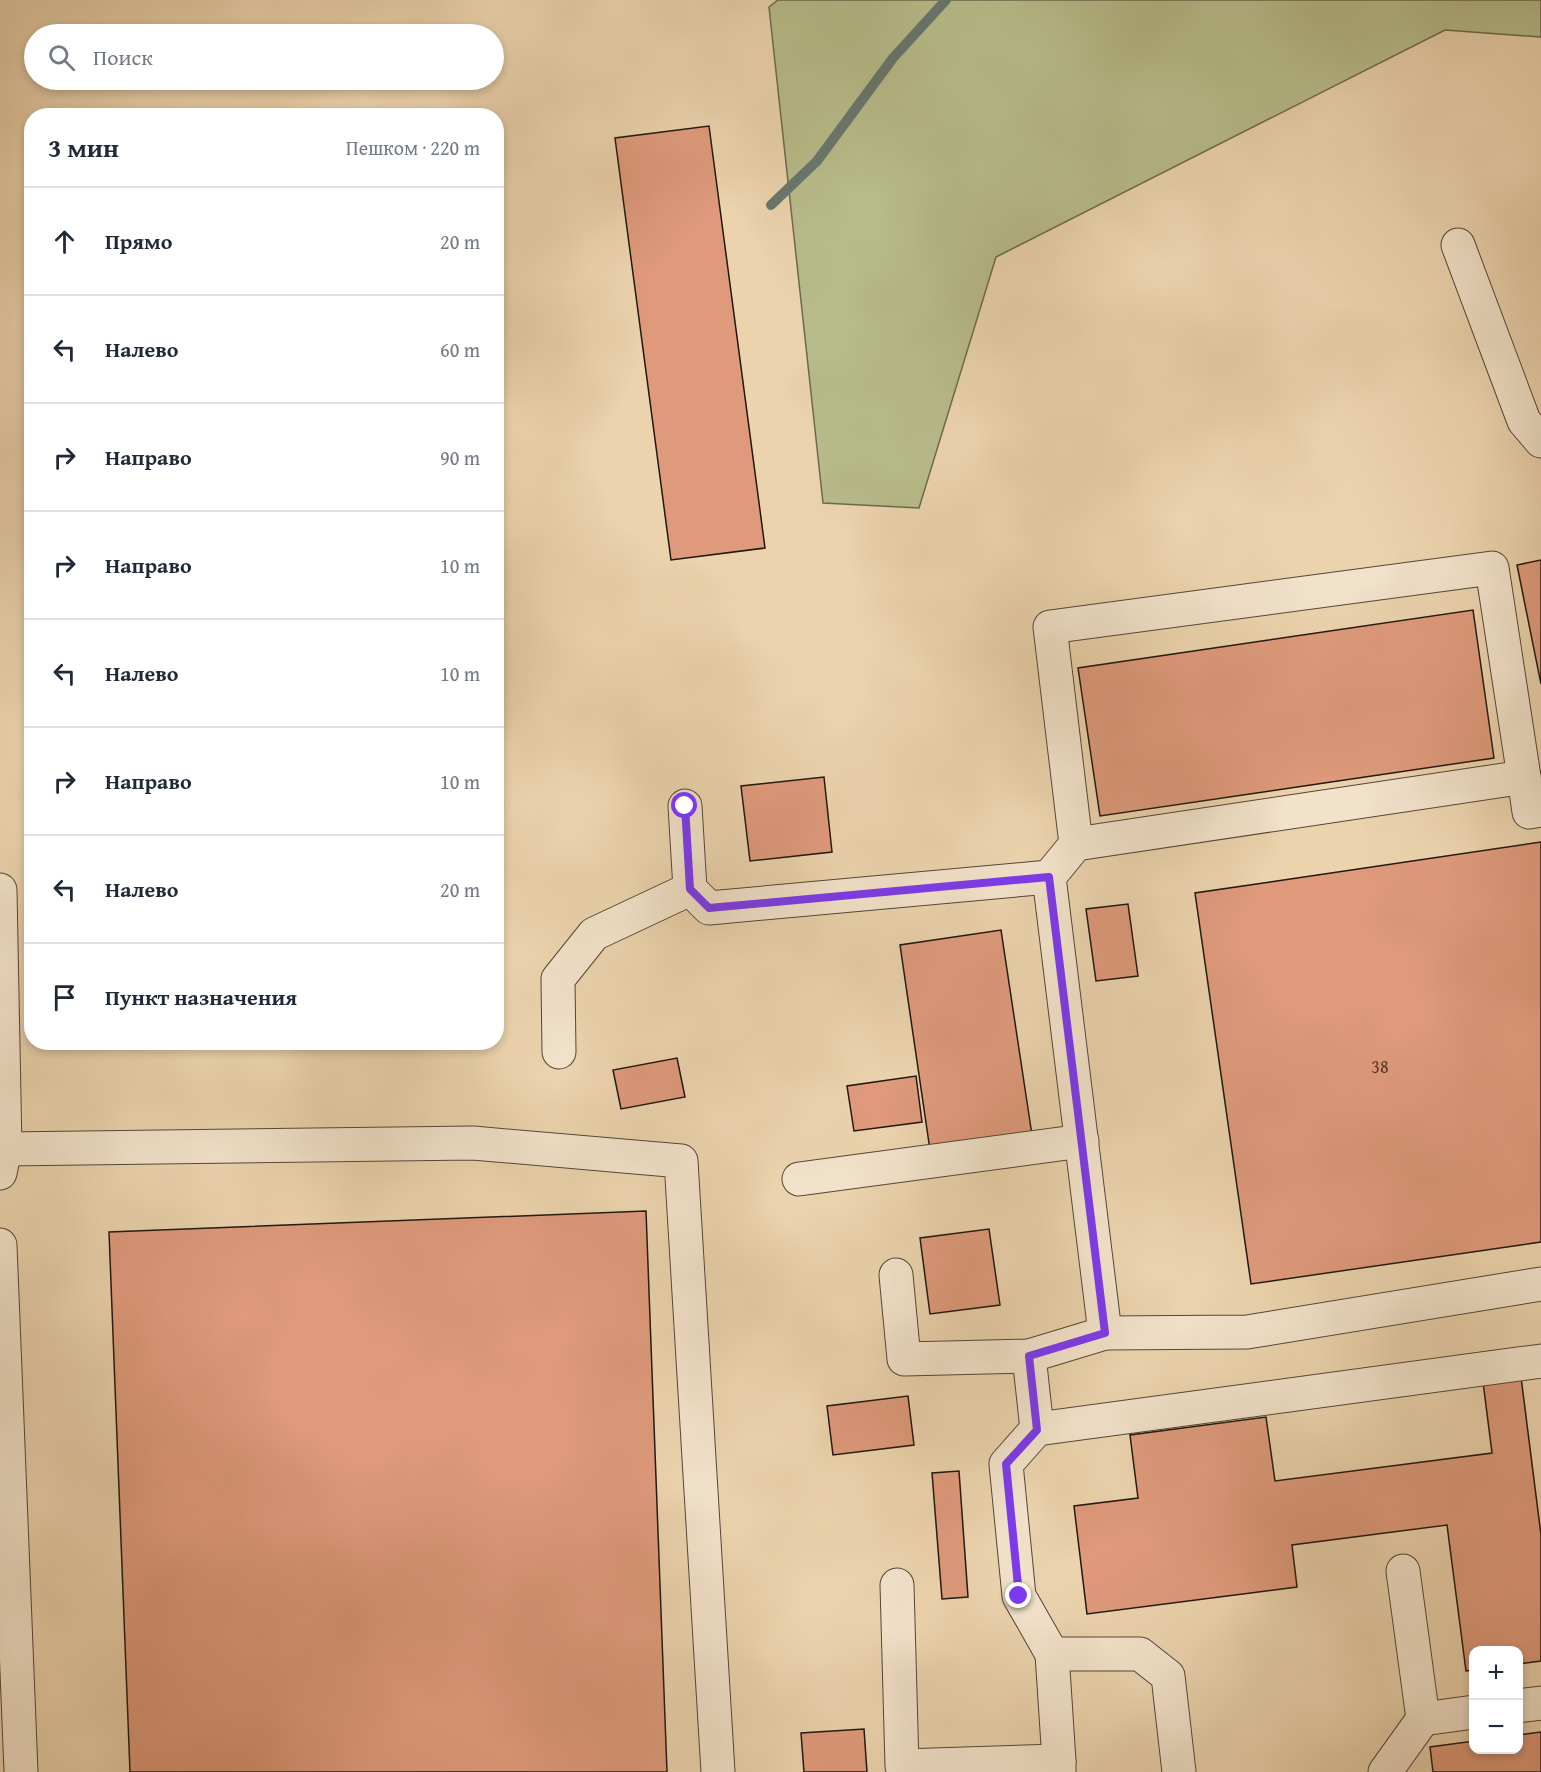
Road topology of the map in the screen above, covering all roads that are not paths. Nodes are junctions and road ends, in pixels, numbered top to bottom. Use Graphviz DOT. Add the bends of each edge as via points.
graph roads {
  1 [pos="1458,245"];
  2 [pos="1541,441"];
  3 [pos="1524,777"];
  4 [pos="685,806"];
  5 [pos="1541,810"];
  6 [pos="1076,844"];
  7 [pos="1049,877"];
  8 [pos="690,889"];
  9 [pos="0,890"];
  10 [pos="559,1052"];
  11 [pos="1082,1141"];
  12 [pos="2,1161"];
  13 [pos="799,1179"];
  14 [pos="0,1245"];
  15 [pos="896,1275"];
  16 [pos="1541,1284"];
  17 [pos="1105,1333"];
  18 [pos="1029,1356"];
  19 [pos="1541,1361"];
  20 [pos="1037,1430"];
  21 [pos="1403,1570"];
  22 [pos="897,1585"];
  23 [pos="1052,1654"];
  24 [pos="1541,1703"];
  25 [pos="1523,1705"];
  26 [pos="1469,1713"];
  27 [pos="1423,1719"];
  28 [pos="1059,1766"];
  29 [pos="21,1772"];
  30 [pos="718,1772"];
  31 [pos="1179,1772"];
  32 [pos="1384,1772"];
  1 -- 2 [label="lane" via="1524,421"];
  3 -- 5 [label="lane" via="1529,812"];
  3 -- 6 [label="lane"];
  3 -- 6 [label="lane" via="1492,568 1050,627"];
  4 -- 8 [label="lane"];
  6 -- 7 [label="lane"];
  7 -- 8 [label="lane" via="709,908"];
  7 -- 11 [label="lane"];
  8 -- 10 [label="lane" via="594,934 558,979"];
  9 -- 12 [label="lane"];
  11 -- 13 [label="lane"];
  11 -- 17 [label="lane"];
  12 -- 30 [label="lane" via="474,1143 681,1161"];
  14 -- 29 [label="lane"];
  15 -- 18 [label="lane" via="904,1359"];
  16 -- 17 [label="lane" via="1247,1332"];
  17 -- 18 [label="lane"];
  18 -- 20 [label="lane"];
  19 -- 20 [label="lane"];
  20 -- 23 [label="lane" via="1006,1464 1019,1596"];
  21 -- 27 [label="lane"];
  22 -- 28 [label="lane" via="902,1766"];
  23 -- 28 [label="lane"];
  23 -- 31 [label="lane" via="1140,1654 1168,1676"];
  24 -- 25 [label="lane"];
  26 -- 27 [label="lane"];
  27 -- 32 [label="lane"];
}
